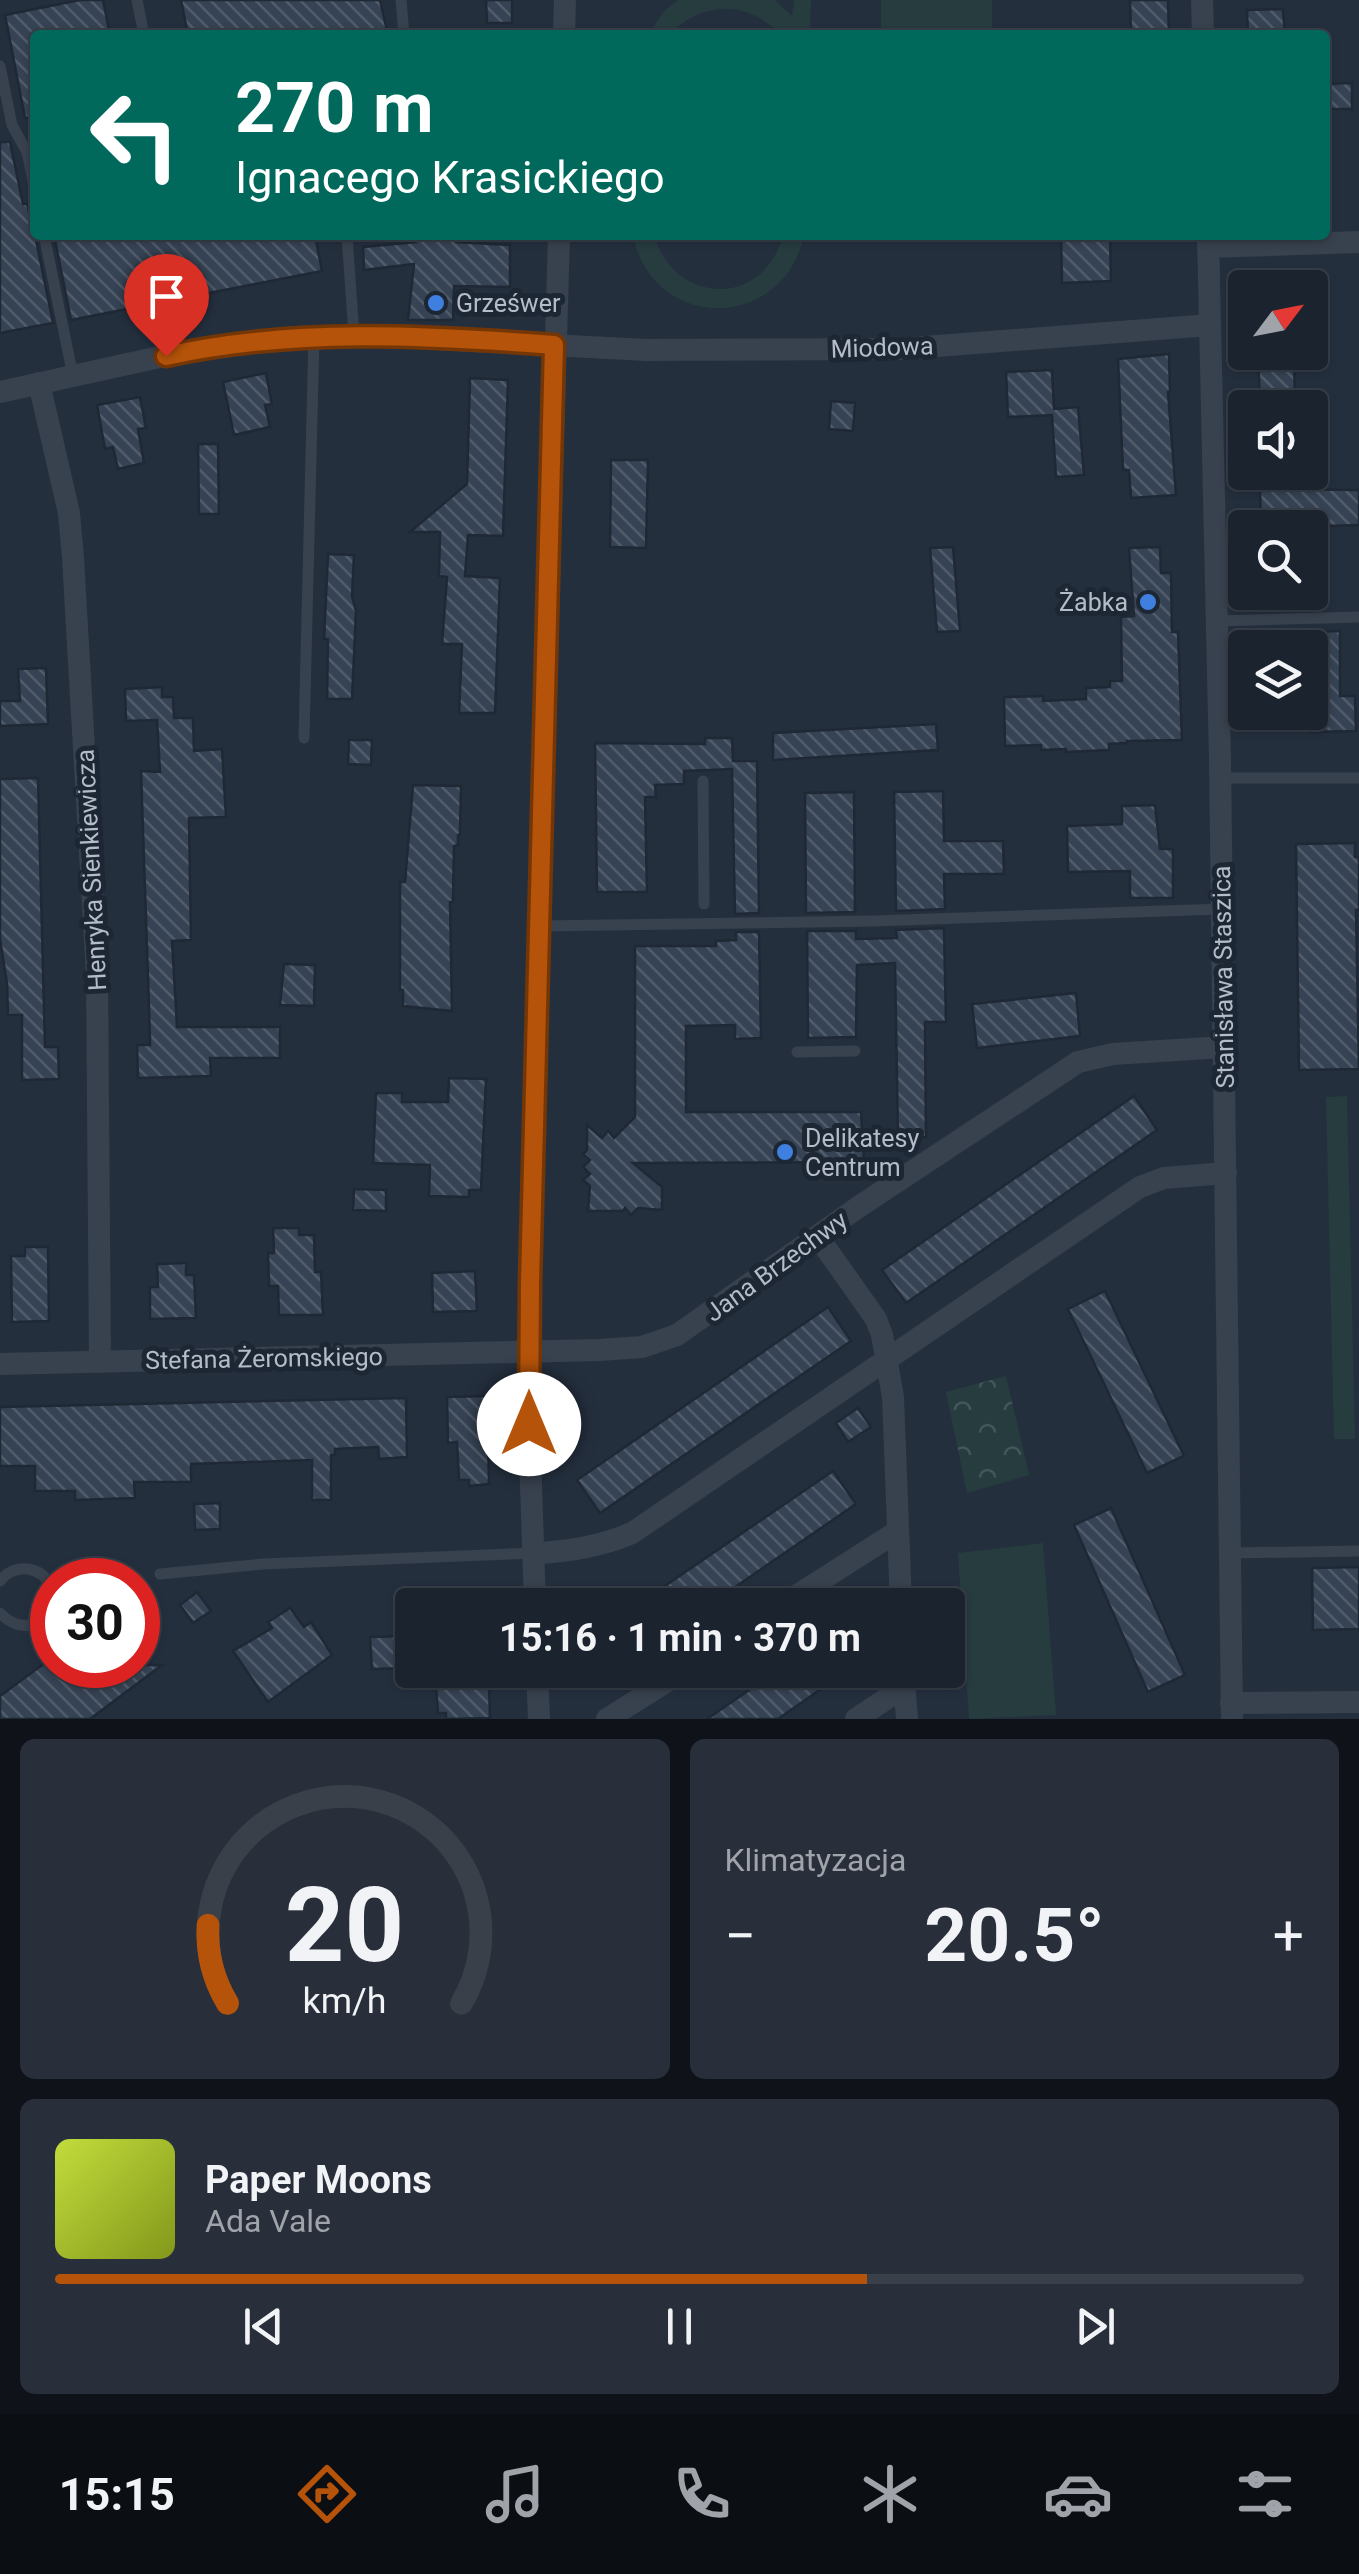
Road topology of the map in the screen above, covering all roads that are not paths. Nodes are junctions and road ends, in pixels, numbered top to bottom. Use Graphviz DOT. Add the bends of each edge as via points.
graph roads {
  1 [pos="137,0"];
  2 [pos="400,0"];
  3 [pos="565,0"];
  4 [pos="1202,0"];
  5 [pos="143,30"];
  6 [pos="403,30"];
  7 [pos="564,30"];
  8 [pos="1203,30"];
  9 [pos="0,66"];
  10 [pos="6,126"];
  11 [pos="30,167"];
  12 [pos="45,240"];
  13 [pos="347,240"];
  14 [pos="559,240"];
  15 [pos="1208,241"];
  16 [pos="1359,242"];
  17 [pos="1210,325"];
  18 [pos="314,336"];
  19 [pos="354,336"];
  20 [pos="554,345"];
  21 [pos="73,376"];
  22 [pos="39,383"];
  23 [pos="0,392"];
  24 [pos="1359,617"];
  25 [pos="1217,621"];
  26 [pos="304,738"];
  27 [pos="1220,778"];
  28 [pos="1359,778"];
  29 [pos="702,780"];
  30 [pos="704,904"];
  31 [pos="1222,909"];
  32 [pos="540,926"];
  33 [pos="1224,1047"];
  34 [pos="797,1052"];
  35 [pos="854,1052"];
  36 [pos="1226,1173"];
  37 [pos="818,1237"];
  38 [pos="528,1350"];
  39 [pos="886,1359"];
  40 [pos="100,1362"];
  41 [pos="0,1364"];
  42 [pos="898,1531"];
  43 [pos="1359,1552"];
  44 [pos="533,1553"];
  45 [pos="1230,1553"];
  46 [pos="160,1574"];
  47 [pos="0,1581"];
  48 [pos="534,1588"];
  49 [pos="809,1588"];
  50 [pos="900,1588"];
  51 [pos="0,1613"];
  52 [pos="538,1688"];
  53 [pos="657,1688"];
  54 [pos="892,1688"];
  55 [pos="905,1688"];
  56 [pos="1359,1702"];
  57 [pos="1232,1711"];
  58 [pos="539,1719"];
  59 [pos="608,1719"];
  60 [pos="856,1719"];
  61 [pos="907,1719"];
  1 -- 5 [label="lane"];
  2 -- 6 [label="lane"];
  3 -- 7 [label="street"];
  4 -- 8 [label="street"];
  9 -- 10 [label="lane"];
  10 -- 11 [label="lane"];
  12 -- 21 [label="lane"];
  13 -- 19 [label="lane"];
  14 -- 20 [label="street"];
  15 -- 16 [label="street"];
  15 -- 17 [label="street, Stanisława Staszica"];
  17 -- 20 [label="street, Miodowa" via="898,349"];
  17 -- 25 [label="street, Stanisława Staszica"];
  18 -- 19 [label="street, Miodowa"];
  18 -- 21 [label="street, Miodowa" via="196,349"];
  18 -- 26 [label="lane"];
  19 -- 20 [label="street, Miodowa"];
  20 -- 32 [label="street"];
  21 -- 22 [label="street, Miodowa"];
  22 -- 23 [label="street, Miodowa"];
  22 -- 40 [label="street, Henryka Sienkiewicza" via="74,558 97,974"];
  24 -- 25 [label="lane"];
  25 -- 27 [label="street, Stanisława Staszica"];
  27 -- 28 [label="lane"];
  27 -- 31 [label="street, Stanisława Staszica"];
  29 -- 30 [label="lane"];
  31 -- 32 [label="lane"];
  31 -- 33 [label="street, Stanisława Staszica"];
  32 -- 38 [label="street"];
  33 -- 36 [label="street, Stanisława Staszica"];
  33 -- 37 [label="street, Jana Brzechwy" via="1078,1062"];
  34 -- 35 [label="lane"];
  36 -- 39 [label="street" via="1164,1178 1140,1187"];
  36 -- 45 [label="street, Stanisława Staszica"];
  37 -- 38 [label="street, Jana Brzechwy" via="704,1319 658,1343"];
  37 -- 39 [label="street" via="876,1318"];
  38 -- 40 [label="street, Stefana Żeromskiego"];
  38 -- 44 [label="street"];
  39 -- 42 [label="street"];
  39 -- 44 [label="street" via="632,1533 605,1544"];
  40 -- 41 [label="street, Stefana Żeromskiego"];
  42 -- 49 [label="street"];
  42 -- 50 [label="street"];
  43 -- 45 [label="lane"];
  44 -- 46 [label="lane"];
  44 -- 48 [label="street"];
  45 -- 57 [label="street, Stanisława Staszica"];
  47 -- 51 [label="lane" via="14,1570 33,1570 48,1583 51,1601 43,1617 26,1625"];
  52 -- 58 [label="street"];
  53 -- 59 [label="street"];
  54 -- 60 [label="street"];
  55 -- 61 [label="street"];
  56 -- 57 [label="street"];
}
